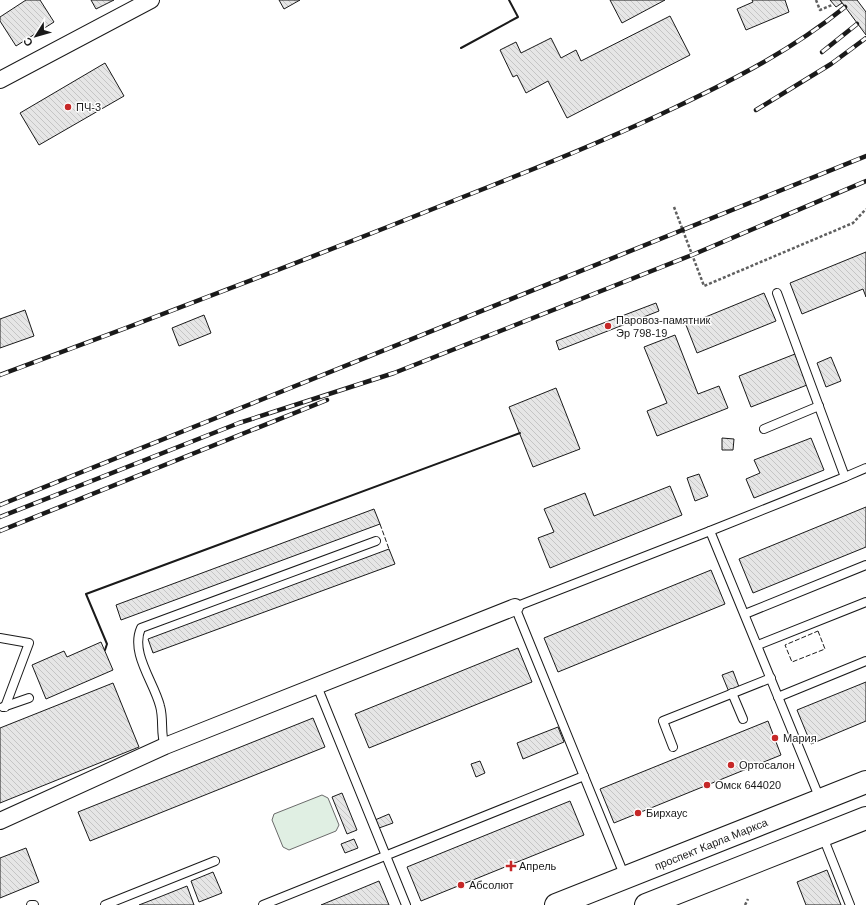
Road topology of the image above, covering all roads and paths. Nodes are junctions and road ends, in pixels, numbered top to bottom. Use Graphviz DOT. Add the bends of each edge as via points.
graph roads {
  1 [pos="151,0"];
  2 [pos="816,0"];
  3 [pos="832,5"];
  4 [pos="0,80"];
  5 [pos="674,207"];
  6 [pos="866,209"];
  7 [pos="777,293"];
  8 [pos="819,406"];
  9 [pos="764,429"];
  10 [pos="866,468"];
  11 [pos="845,477"];
  12 [pos="710,531"];
  13 [pos="376,541"];
  14 [pos="866,566"];
  15 [pos="866,602"];
  16 [pos="515,607"];
  17 [pos="745,614"];
  18 [pos="0,638"];
  19 [pos="758,646"];
  20 [pos="866,662"];
  21 [pos="770,678"];
  22 [pos="317,686"];
  23 [pos="732,693"];
  24 [pos="778,697"];
  25 [pos="29,698"];
  26 [pos="2,708"];
  27 [pos="743,719"];
  28 [pos="166,746"];
  29 [pos="673,747"];
  30 [pos="584,776"];
  31 [pos="866,782"];
  32 [pos="820,800"];
  33 [pos="866,818"];
  34 [pos="0,821"];
  35 [pos="828,833"];
  36 [pos="386,856"];
  37 [pos="672,859"];
  38 [pos="215,861"];
  39 [pos="625,878"];
  40 [pos="684,890"];
  41 [pos="748,899"];
  42 [pos="105,905"];
  43 [pos="263,905"];
  44 [pos="406,905"];
  45 [pos="556,905"];
  46 [pos="646,905"];
  47 [pos="745,905"];
  48 [pos="850,905"];
  1 -- 4 [label="street"];
  2 -- 3 [label="path" via="820,10"];
  5 -- 6 [label="path" via="704,286 853,224"];
  7 -- 8 [label="lane"];
  8 -- 9 [label="lane"];
  8 -- 11 [label="lane"];
  10 -- 11 [label="lane"];
  11 -- 12 [label="lane"];
  12 -- 16 [label="lane"];
  12 -- 17 [label="lane"];
  13 -- 28 [label="lane" via="141,628 138,649 161,707 162,738"];
  14 -- 17 [label="lane"];
  15 -- 19 [label="lane"];
  16 -- 22 [label="street"];
  16 -- 30 [label="lane"];
  17 -- 19 [label="lane"];
  18 -- 26 [label="lane" via="29,643"];
  19 -- 21 [label="lane"];
  20 -- 24 [label="lane"];
  21 -- 23 [label="lane"];
  21 -- 24 [label="lane"];
  22 -- 28 [label="street"];
  22 -- 36 [label="lane"];
  23 -- 27 [label="lane"];
  23 -- 29 [label="lane" via="663,721"];
  24 -- 32 [label="lane"];
  25 -- 26 [label="lane"];
  28 -- 34 [label="street"];
  30 -- 36 [label="lane"];
  30 -- 39 [label="lane"];
  31 -- 32 [label="main road, проспект Карла Маркса"];
  32 -- 35 [label="main road"];
  32 -- 37 [label="main road, проспект Карла Маркса"];
  33 -- 35 [label="main road"];
  35 -- 40 [label="main road"];
  35 -- 48 [label="lane"];
  36 -- 43 [label="lane"];
  36 -- 44 [label="lane"];
  37 -- 39 [label="main road, проспект Карла Маркса"];
  37 -- 40 [label="main road"];
  38 -- 42 [label="lane"];
  39 -- 45 [label="main road, проспект Карла Маркса"];
  40 -- 46 [label="main road"];
  41 -- 47 [label="path"];
}
